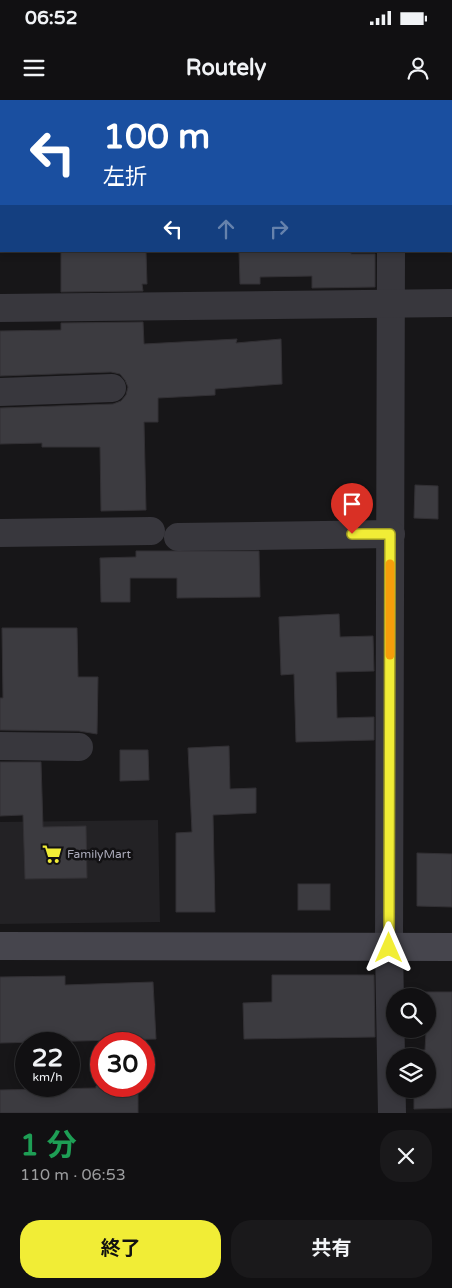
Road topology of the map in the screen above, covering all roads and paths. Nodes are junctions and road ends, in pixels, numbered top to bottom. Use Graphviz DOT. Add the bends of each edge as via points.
graph roads {
  1 [pos="391,252"];
  2 [pos="452,303"];
  3 [pos="391,304"];
  4 [pos="0,308"];
  5 [pos="112,388"];
  6 [pos="0,392"];
  7 [pos="151,530"];
  8 [pos="0,533"];
  9 [pos="390,534"];
  10 [pos="178,538"];
  11 [pos="0,746"];
  12 [pos="79,746"];
  13 [pos="0,946"];
  14 [pos="452,947"];
  15 [pos="389,948"];
  16 [pos="392,1113"];
  1 -- 3 [label="street"];
  2 -- 3 [label="street"];
  3 -- 4 [label="street"];
  3 -- 9 [label="street"];
  5 -- 6 [label="street"];
  7 -- 8 [label="street"];
  9 -- 10 [label="street"];
  9 -- 15 [label="street"];
  11 -- 12 [label="street"];
  13 -- 15 [label="street"];
  14 -- 15 [label="street"];
  15 -- 16 [label="street"];
}
